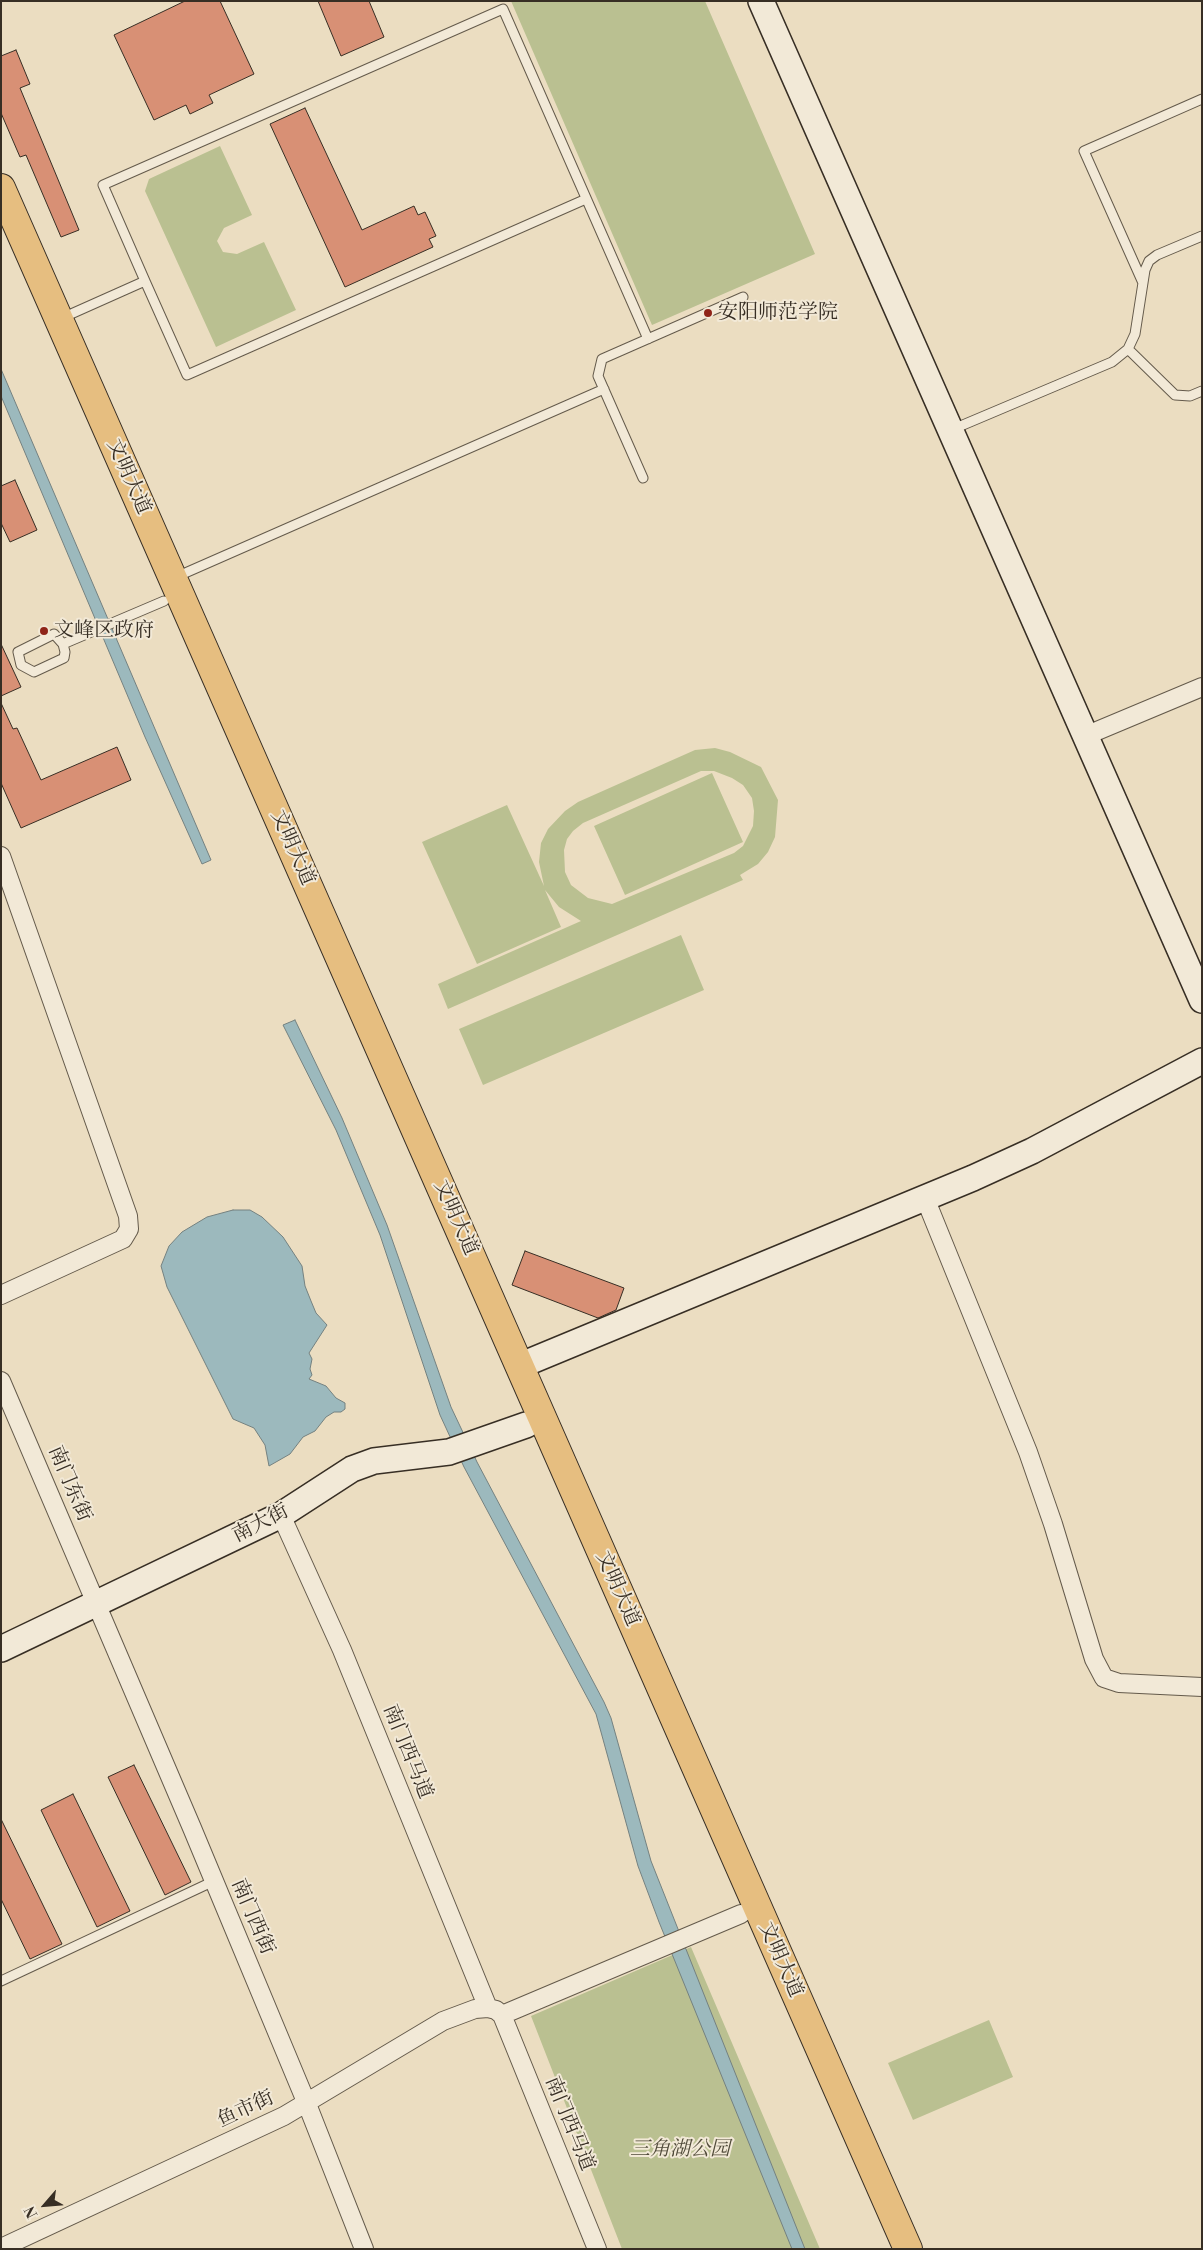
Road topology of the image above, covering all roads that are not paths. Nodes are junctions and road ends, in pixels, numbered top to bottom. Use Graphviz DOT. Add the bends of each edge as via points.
graph roads {
  1 [pos="762,1"];
  2 [pos="1202,99"];
  3 [pos="1,188"];
  4 [pos="586,199"];
  5 [pos="1,232"];
  6 [pos="1202,236"];
  7 [pos="145,281"];
  8 [pos="1143,284"];
  9 [pos="743,297"];
  10 [pos="59,319"];
  11 [pos="648,339"];
  12 [pos="1128,349"];
  13 [pos="604,389"];
  14 [pos="1202,391"];
  15 [pos="950,430"];
  16 [pos="643,478"];
  17 [pos="168,590"];
  18 [pos="63,644"];
  19 [pos="1202,687"];
  20 [pos="1085,736"];
  21 [pos="1,856"];
  22 [pos="1202,1000"];
  23 [pos="1202,1061"];
  24 [pos="925,1198"];
  25 [pos="1,1295"];
  26 [pos="519,1366"];
  27 [pos="1,1381"];
  28 [pos="526,1425"];
  29 [pos="282,1515"];
  30 [pos="97,1603"];
  31 [pos="1,1649"];
  32 [pos="1202,1687"];
  33 [pos="214,1881"];
  34 [pos="741,1914"];
  35 [pos="1,1982"];
  36 [pos="495,2011"];
  37 [pos="307,2104"];
  38 [pos="1,2248"];
  39 [pos="364,2249"];
  40 [pos="597,2249"];
  41 [pos="889,2249"];
  42 [pos="908,2249"];
  1 -- 15 [label="street"];
  2 -- 8 [label="lane" via="1084,151"];
  3 -- 10 [label="main road, 文明大道"];
  4 -- 7 [label="lane" via="187,375"];
  4 -- 7 [label="lane" via="502,9 103,185"];
  4 -- 11 [label="lane"];
  5 -- 17 [label="main road, 文明大道"];
  6 -- 8 [label="lane" via="1156,255 1149,262"];
  7 -- 10 [label="lane"];
  8 -- 12 [label="lane" via="1135,334"];
  9 -- 11 [label="lane"];
  10 -- 17 [label="main road, 文明大道"];
  11 -- 13 [label="lane" via="602,359 598,376"];
  12 -- 14 [label="lane" via="1174,395 1190,396"];
  12 -- 15 [label="lane" via="1112,362"];
  13 -- 16 [label="lane"];
  13 -- 17 [label="lane"];
  15 -- 20 [label="street"];
  17 -- 18 [label="lane" via="120,618"];
  17 -- 26 [label="main road, 文明大道"];
  17 -- 28 [label="main road, 文明大道"];
  18 -- 18 [label="lane" via="64,658 34,672 20,665 18,652 24,647 54,634"];
  19 -- 20 [label="street"];
  20 -- 22 [label="street"];
  21 -- 25 [label="street" via="129,1229 123,1240"];
  23 -- 24 [label="street" via="1032,1151"];
  24 -- 26 [label="street"];
  24 -- 32 [label="street" via="1028,1452 1094,1659 1104,1678 1119,1683"];
  26 -- 42 [label="main road, 文明大道"];
  27 -- 30 [label="street, 南门东街"];
  28 -- 29 [label="street, 南大街" via="449,1452 374,1461 352,1469"];
  28 -- 34 [label="main road, 文明大道"];
  29 -- 30 [label="street, 南大街"];
  29 -- 36 [label="street, 南门西马道"];
  30 -- 31 [label="street, 南大街"];
  30 -- 33 [label="street, 南门西街"];
  33 -- 35 [label="lane"];
  33 -- 37 [label="street, 南门西街"];
  34 -- 36 [label="street, 鱼市街" via="665,1947"];
  34 -- 41 [label="main road, 文明大道"];
  36 -- 37 [label="street, 鱼市街" via="475,2009 443,2021"];
  36 -- 40 [label="street, 南门西马道"];
  37 -- 38 [label="street, 鱼市街"];
  37 -- 39 [label="street, 南门西街"];
}
